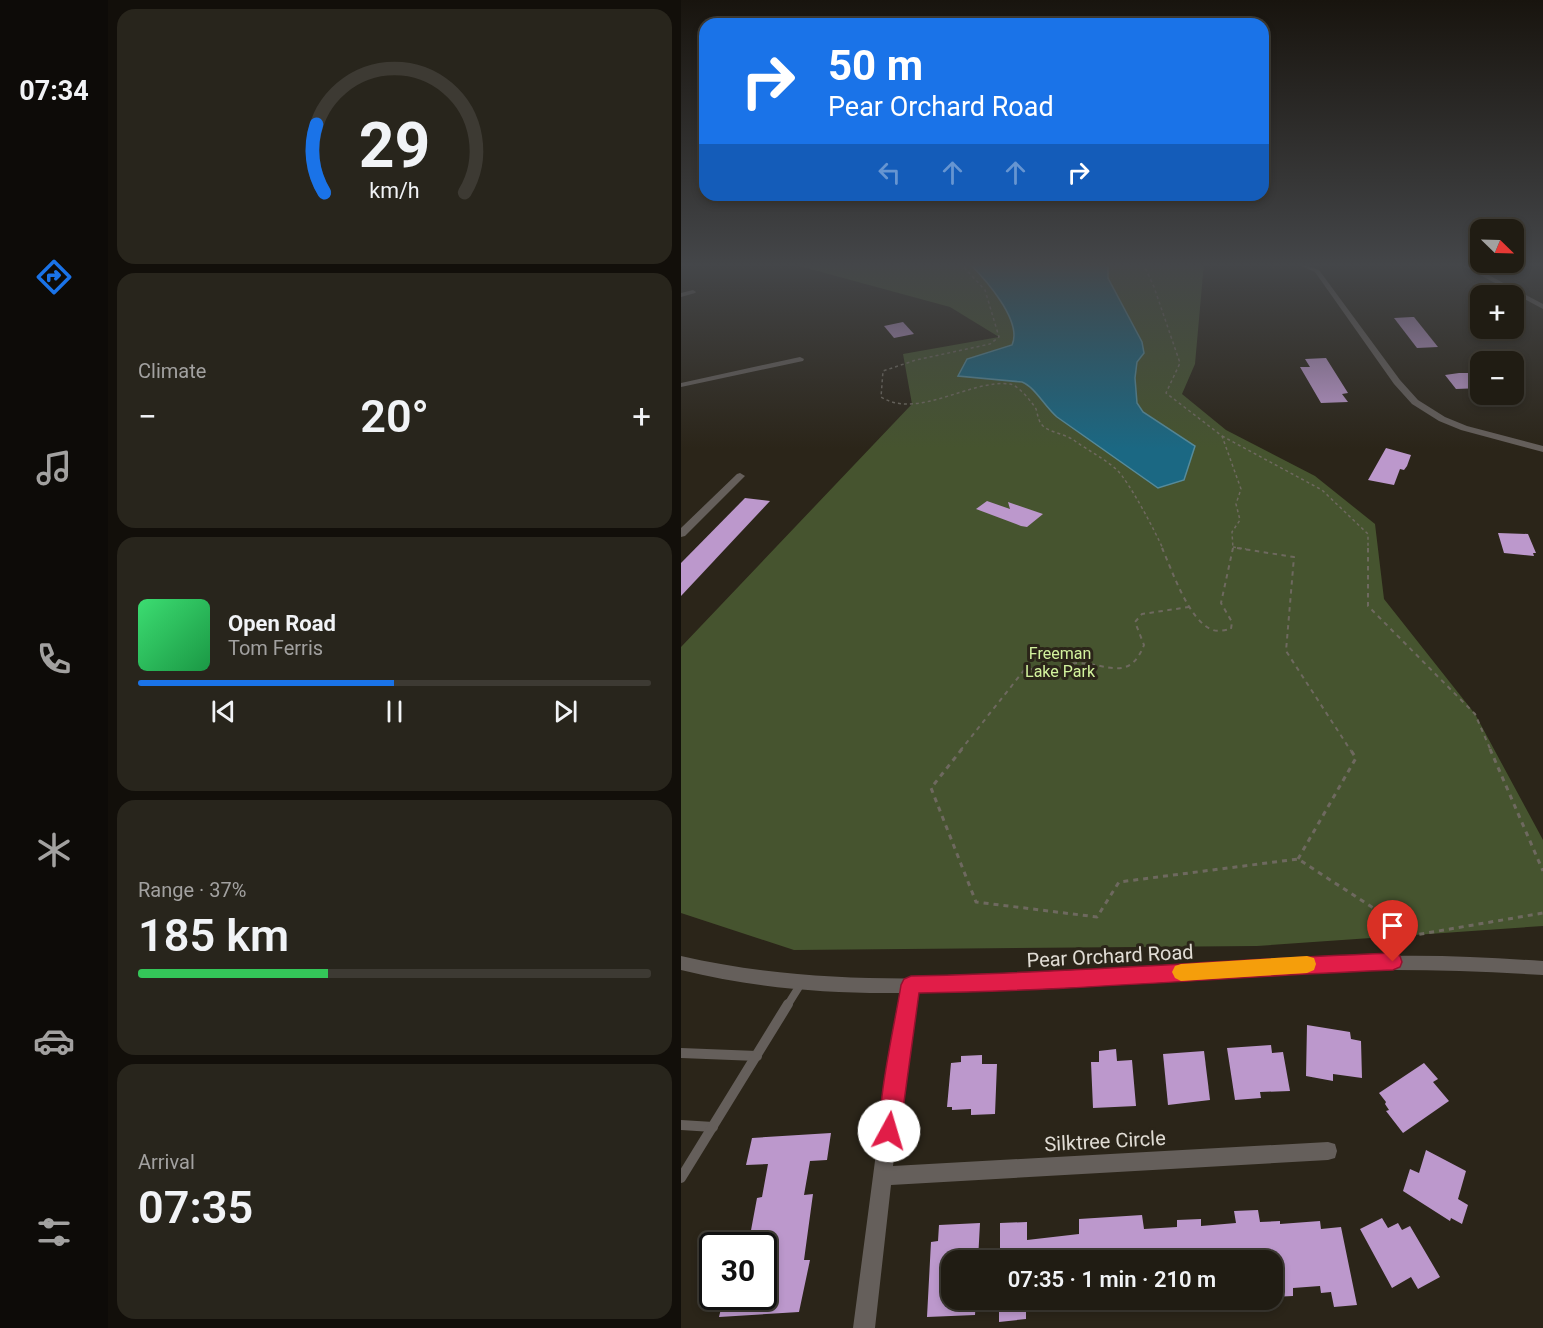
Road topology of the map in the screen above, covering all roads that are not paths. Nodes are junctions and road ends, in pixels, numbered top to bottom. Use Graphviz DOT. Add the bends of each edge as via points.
graph roads {
  1 [pos="1356,325"];
  2 [pos="800,358"];
  3 [pos="681,386"];
  4 [pos="1543,449"];
  5 [pos="740,476"];
  6 [pos="681,534"];
  7 [pos="681,963"];
  8 [pos="1543,968"];
  9 [pos="802,982"];
  10 [pos="911,985"];
  11 [pos="681,1053"];
  12 [pos="757,1056"];
  13 [pos="681,1125"];
  14 [pos="713,1127"];
  15 [pos="1328,1151"];
  16 [pos="884,1176"];
  17 [pos="681,1178"];
  18 [pos="864,1328"];
  1 -- 4 [label="street" via="1397,382 1424,409 1464,428"];
  2 -- 3 [label="street"];
  5 -- 6 [label="street"];
  7 -- 9 [label="street, Pear Orchard Road"];
  8 -- 10 [label="street, Pear Orchard Road" via="1352,962"];
  9 -- 10 [label="street, Pear Orchard Road"];
  9 -- 12 [label="lane"];
  10 -- 16 [label="street"];
  11 -- 12 [label="lane"];
  12 -- 14 [label="lane"];
  13 -- 14 [label="lane"];
  14 -- 17 [label="lane"];
  15 -- 16 [label="street, Silktree Circle"];
  16 -- 18 [label="street"];
}
